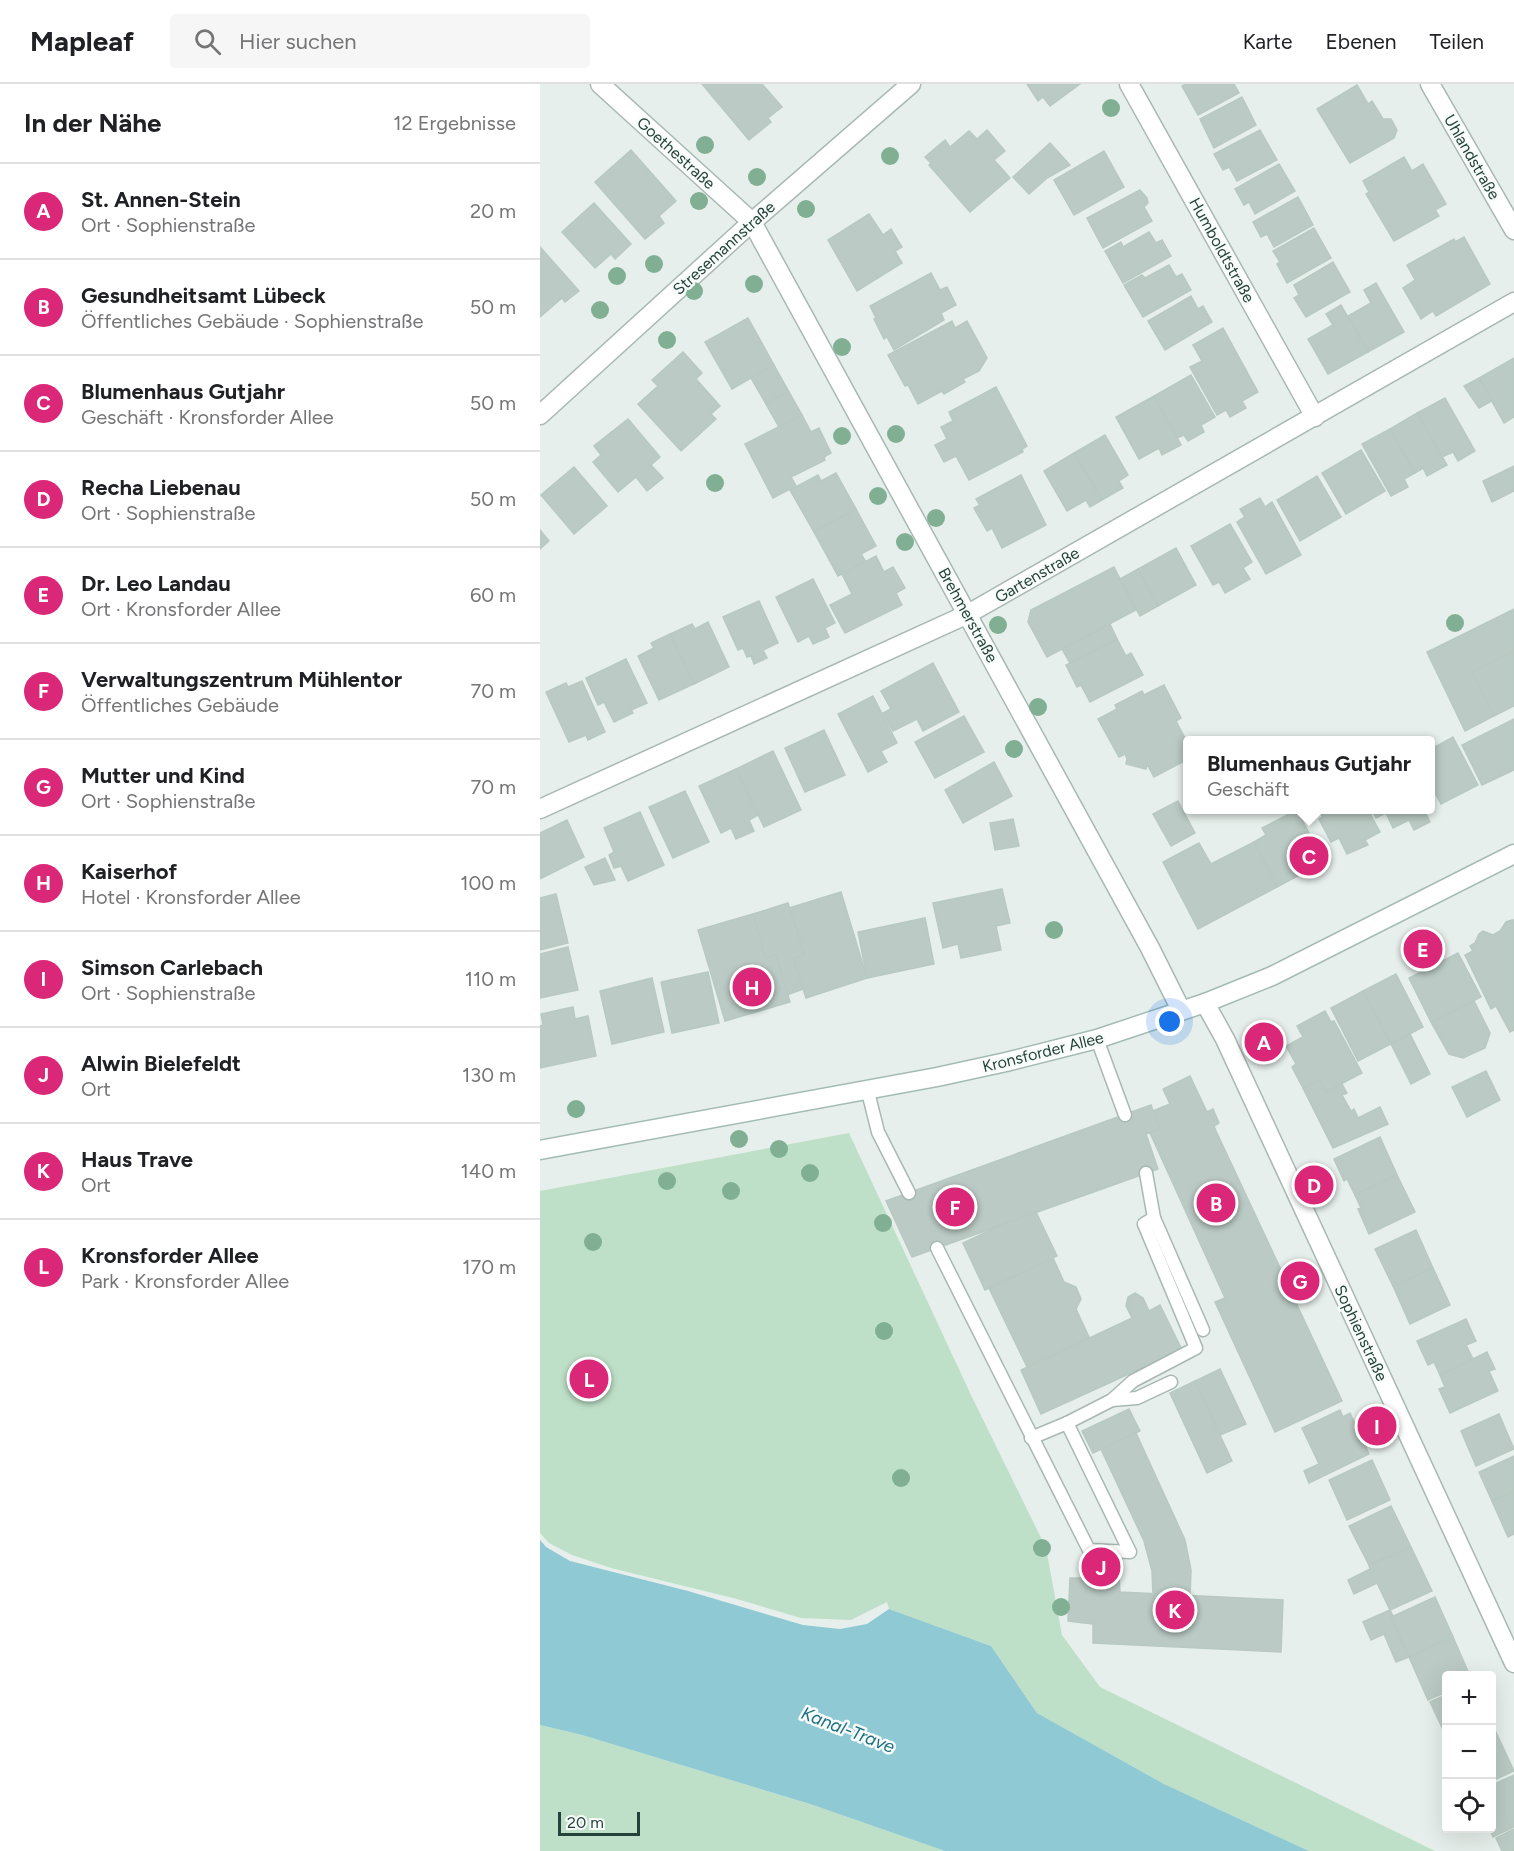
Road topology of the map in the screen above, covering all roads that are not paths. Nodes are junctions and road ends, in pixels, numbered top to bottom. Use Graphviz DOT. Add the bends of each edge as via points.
graph roads {
  1 [pos="600,84"];
  2 [pos="911,84"];
  3 [pos="1129,84"];
  4 [pos="1430,84"];
  5 [pos="752,222"];
  6 [pos="1514,230"];
  7 [pos="1514,302"];
  8 [pos="540,415"];
  9 [pos="1315,417"];
  10 [pos="968,614"];
  11 [pos="540,809"];
  12 [pos="1514,854"];
  13 [pos="1205,1003"];
  14 [pos="1180,1010"];
  15 [pos="1097,1039"];
  16 [pos="867,1088"];
  17 [pos="1125,1115"];
  18 [pos="540,1150"];
  19 [pos="1146,1173"];
  20 [pos="909,1193"];
  21 [pos="1154,1218"];
  22 [pos="938,1248"];
  23 [pos="1203,1330"];
  24 [pos="1171,1382"];
  25 [pos="1112,1401"];
  26 [pos="1067,1423"];
  27 [pos="1031,1438"];
  28 [pos="1514,1663"];
  1 -- 5 [label="street, Goethestraße"];
  2 -- 5 [label="street, Stresemannstraße"];
  3 -- 9 [label="street, Humboldtstraße"];
  4 -- 6 [label="street, Uhlandstraße"];
  5 -- 8 [label="street, Stresemannstraße"];
  5 -- 10 [label="street, Brehmerstraße"];
  7 -- 9 [label="street, Gartenstraße"];
  9 -- 10 [label="street, Gartenstraße"];
  10 -- 11 [label="street, Gartenstraße"];
  10 -- 14 [label="street, Brehmerstraße" via="1167,979"];
  12 -- 13 [label="street, Kronsforder Allee" via="1272,976"];
  13 -- 14 [label="street, Kronsforder Allee"];
  13 -- 28 [label="street, Sophienstraße"];
  14 -- 15 [label="street, Kronsforder Allee"];
  15 -- 16 [label="street, Kronsforder Allee" via="1006,1062"];
  15 -- 17 [label="lane"];
  16 -- 18 [label="street, Kronsforder Allee"];
  16 -- 20 [label="lane" via="878,1132"];
  19 -- 21 [label="lane"];
  21 -- 23 [label="lane"];
  21 -- 25 [label="lane" via="1144,1224 1196,1348 1133,1381"];
  22 -- 27 [label="lane"];
  24 -- 25 [label="lane" via="1137,1398"];
  25 -- 26 [label="lane"];
  26 -- 27 [label="lane"];
  26 -- 27 [label="lane" via="1130,1552 1089,1550"];
}
